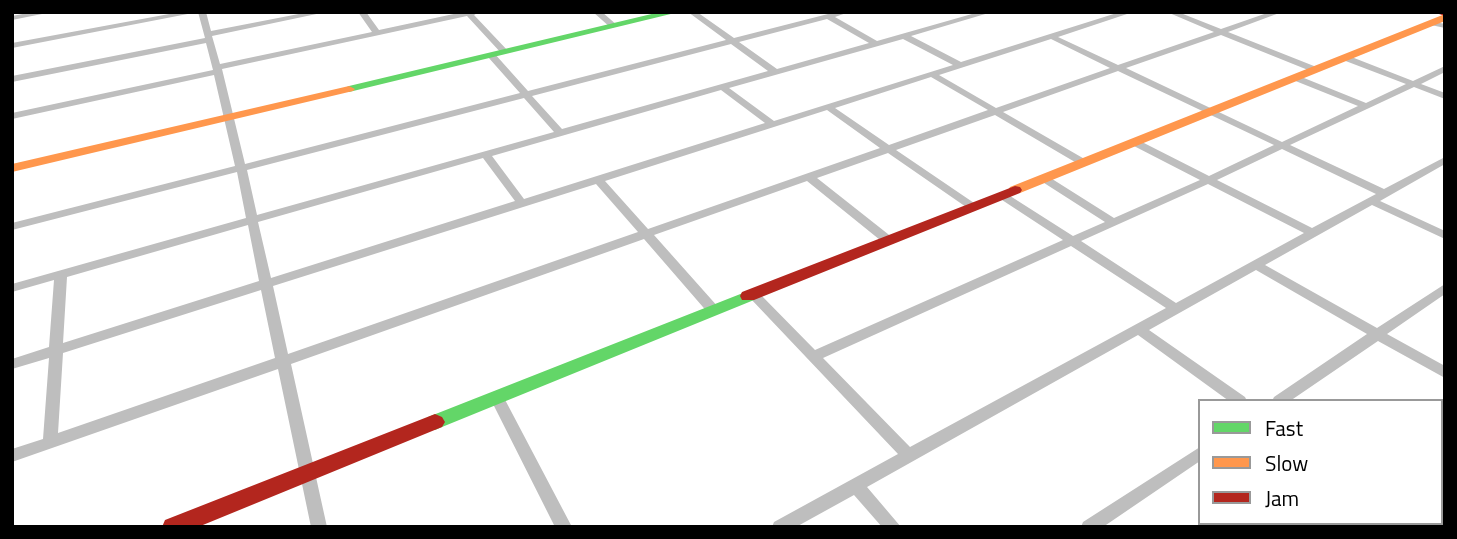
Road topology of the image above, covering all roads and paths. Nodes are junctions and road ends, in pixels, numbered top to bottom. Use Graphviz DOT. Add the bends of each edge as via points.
graph roads {
  1 [pos="48,12"];
  2 [pos="194,12"];
  3 [pos="202,12"];
  4 [pos="322,12"];
  5 [pos="362,12"];
  6 [pos="597,12"];
  7 [pos="674,12"];
  8 [pos="692,12"];
  9 [pos="845,12"];
  10 [pos="988,12"];
  11 [pos="1129,12"];
  12 [pos="1171,12"];
  13 [pos="1278,12"];
  14 [pos="470,13"];
  15 [pos="826,14"];
  16 [pos="12,18"];
  17 [pos="1442,18"];
  18 [pos="614,26"];
  19 [pos="1222,32"];
  20 [pos="377,33"];
  21 [pos="904,36"];
  22 [pos="209,37"];
  23 [pos="1052,37"];
  24 [pos="732,41"];
  25 [pos="876,44"];
  26 [pos="12,46"];
  27 [pos="498,54"];
  28 [pos="1346,58"];
  29 [pos="960,65"];
  30 [pos="1118,69"];
  31 [pos="1445,69"];
  32 [pos="217,70"];
  33 [pos="1316,70"];
  34 [pos="775,72"];
  35 [pos="932,74"];
  36 [pos="1296,78"];
  37 [pos="12,79"];
  38 [pos="1412,83"];
  39 [pos="723,88"];
  40 [pos="527,94"];
  41 [pos="1445,96"];
  42 [pos="1364,105"];
  43 [pos="828,107"];
  44 [pos="997,111"];
  45 [pos="1211,112"];
  46 [pos="12,116"];
  47 [pos="230,117"];
  48 [pos="772,124"];
  49 [pos="561,134"];
  50 [pos="1136,143"];
  51 [pos="1279,144"];
  52 [pos="889,149"];
  53 [pos="486,155"];
  54 [pos="1445,160"];
  55 [pos="1084,163"];
  56 [pos="12,168"];
  57 [pos="240,168"];
  58 [pos="809,177"];
  59 [pos="598,179"];
  60 [pos="1045,179"];
  61 [pos="1209,180"];
  62 [pos="1383,193"];
  63 [pos="1003,196"];
  64 [pos="1370,200"];
  65 [pos="522,203"];
  66 [pos="974,207"];
  67 [pos="251,220"];
  68 [pos="1112,221"];
  69 [pos="12,228"];
  70 [pos="1311,232"];
  71 [pos="645,234"];
  72 [pos="1445,236"];
  73 [pos="889,241"];
  74 [pos="1068,241"];
  75 [pos="1256,265"];
  76 [pos="61,274"];
  77 [pos="265,284"];
  78 [pos="12,288"];
  79 [pos="1445,288"];
  80 [pos="754,295"];
  81 [pos="1176,309"];
  82 [pos="714,311"];
  83 [pos="1140,330"];
  84 [pos="1377,334"];
  85 [pos="58,350"];
  86 [pos="813,357"];
  87 [pos="283,360"];
  88 [pos="12,364"];
  89 [pos="1445,373"];
  90 [pos="496,398"];
  91 [pos="1237,399"];
  92 [pos="1282,399"];
  93 [pos="50,443"];
  94 [pos="1198,454"];
  95 [pos="908,455"];
  96 [pos="12,456"];
  97 [pos="309,473"];
  98 [pos="856,486"];
  99 [pos="173,527"];
  100 [pos="319,527"];
  101 [pos="564,527"];
  102 [pos="780,527"];
  103 [pos="893,527"];
  104 [pos="1089,527"];
  1 -- 16 [label="street"];
  2 -- 26 [label="street"];
  3 -- 22 [label="street"];
  4 -- 22 [label="street"];
  5 -- 20 [label="street"];
  6 -- 18 [label="street"];
  7 -- 18 [label="street"];
  8 -- 24 [label="street"];
  9 -- 15 [label="street"];
  10 -- 21 [label="street"];
  11 -- 23 [label="street"];
  12 -- 19 [label="street"];
  13 -- 19 [label="street"];
  14 -- 20 [label="street"];
  14 -- 27 [label="street"];
  15 -- 24 [label="street"];
  15 -- 25 [label="street"];
  17 -- 28 [label="street"];
  18 -- 27 [label="street"];
  19 -- 30 [label="street"];
  19 -- 33 [label="street"];
  20 -- 32 [label="street"];
  21 -- 25 [label="street"];
  21 -- 29 [label="street"];
  22 -- 32 [label="street"];
  22 -- 37 [label="street"];
  23 -- 29 [label="street"];
  23 -- 30 [label="street"];
  24 -- 34 [label="street"];
  24 -- 40 [label="street"];
  25 -- 34 [label="street"];
  27 -- 40 [label="street"];
  27 -- 47 [label="street"];
  28 -- 33 [label="street"];
  28 -- 38 [label="street"];
  29 -- 35 [label="street"];
  30 -- 44 [label="street"];
  30 -- 45 [label="street"];
  31 -- 38 [label="street"];
  32 -- 46 [label="street"];
  32 -- 47 [label="street"];
  33 -- 36 [label="street"];
  34 -- 39 [label="street"];
  35 -- 43 [label="street"];
  35 -- 44 [label="street"];
  36 -- 42 [label="street"];
  36 -- 45 [label="street"];
  38 -- 41 [label="street"];
  38 -- 42 [label="street"];
  39 -- 48 [label="street"];
  39 -- 49 [label="street"];
  40 -- 49 [label="street"];
  40 -- 57 [label="street"];
  42 -- 51 [label="street"];
  43 -- 48 [label="street"];
  43 -- 52 [label="street"];
  44 -- 52 [label="street"];
  44 -- 55 [label="street"];
  45 -- 50 [label="street"];
  45 -- 51 [label="street"];
  47 -- 56 [label="street"];
  47 -- 57 [label="street"];
  48 -- 59 [label="street"];
  49 -- 53 [label="street"];
  50 -- 55 [label="street"];
  50 -- 61 [label="street"];
  51 -- 61 [label="street"];
  51 -- 62 [label="street"];
  52 -- 58 [label="street"];
  52 -- 66 [label="street"];
  53 -- 65 [label="street"];
  53 -- 67 [label="street"];
  54 -- 62 [label="street"];
  55 -- 60 [label="street"];
  57 -- 67 [label="street"];
  57 -- 69 [label="street"];
  58 -- 71 [label="street"];
  58 -- 73 [label="street"];
  59 -- 65 [label="street"];
  59 -- 71 [label="street"];
  60 -- 63 [label="street"];
  60 -- 68 [label="street"];
  61 -- 68 [label="street"];
  61 -- 70 [label="street"];
  62 -- 64 [label="street"];
  63 -- 66 [label="street"];
  63 -- 74 [label="street"];
  64 -- 70 [label="street"];
  64 -- 72 [label="street"];
  65 -- 77 [label="street"];
  66 -- 73 [label="street"];
  67 -- 76 [label="street"];
  67 -- 77 [label="street"];
  68 -- 74 [label="street"];
  70 -- 75 [label="street"];
  71 -- 82 [label="street"];
  71 -- 87 [label="street"];
  73 -- 80 [label="street"];
  74 -- 81 [label="street"];
  74 -- 86 [label="street"];
  75 -- 81 [label="street"];
  75 -- 84 [label="street"];
  76 -- 78 [label="street"];
  76 -- 85 [label="street"];
  77 -- 85 [label="street"];
  77 -- 87 [label="street"];
  79 -- 84 [label="street"];
  80 -- 82 [label="street"];
  80 -- 86 [label="street"];
  81 -- 83 [label="street"];
  82 -- 90 [label="street"];
  83 -- 91 [label="street"];
  83 -- 95 [label="street"];
  84 -- 89 [label="street"];
  84 -- 92 [label="street"];
  85 -- 88 [label="street"];
  85 -- 93 [label="street"];
  86 -- 95 [label="street"];
  87 -- 93 [label="street"];
  87 -- 97 [label="street"];
  90 -- 97 [label="street"];
  90 -- 101 [label="street"];
  93 -- 96 [label="street"];
  94 -- 104 [label="street"];
  95 -- 98 [label="street"];
  97 -- 99 [label="street"];
  97 -- 100 [label="street"];
  98 -- 102 [label="street"];
  98 -- 103 [label="street"];
}
